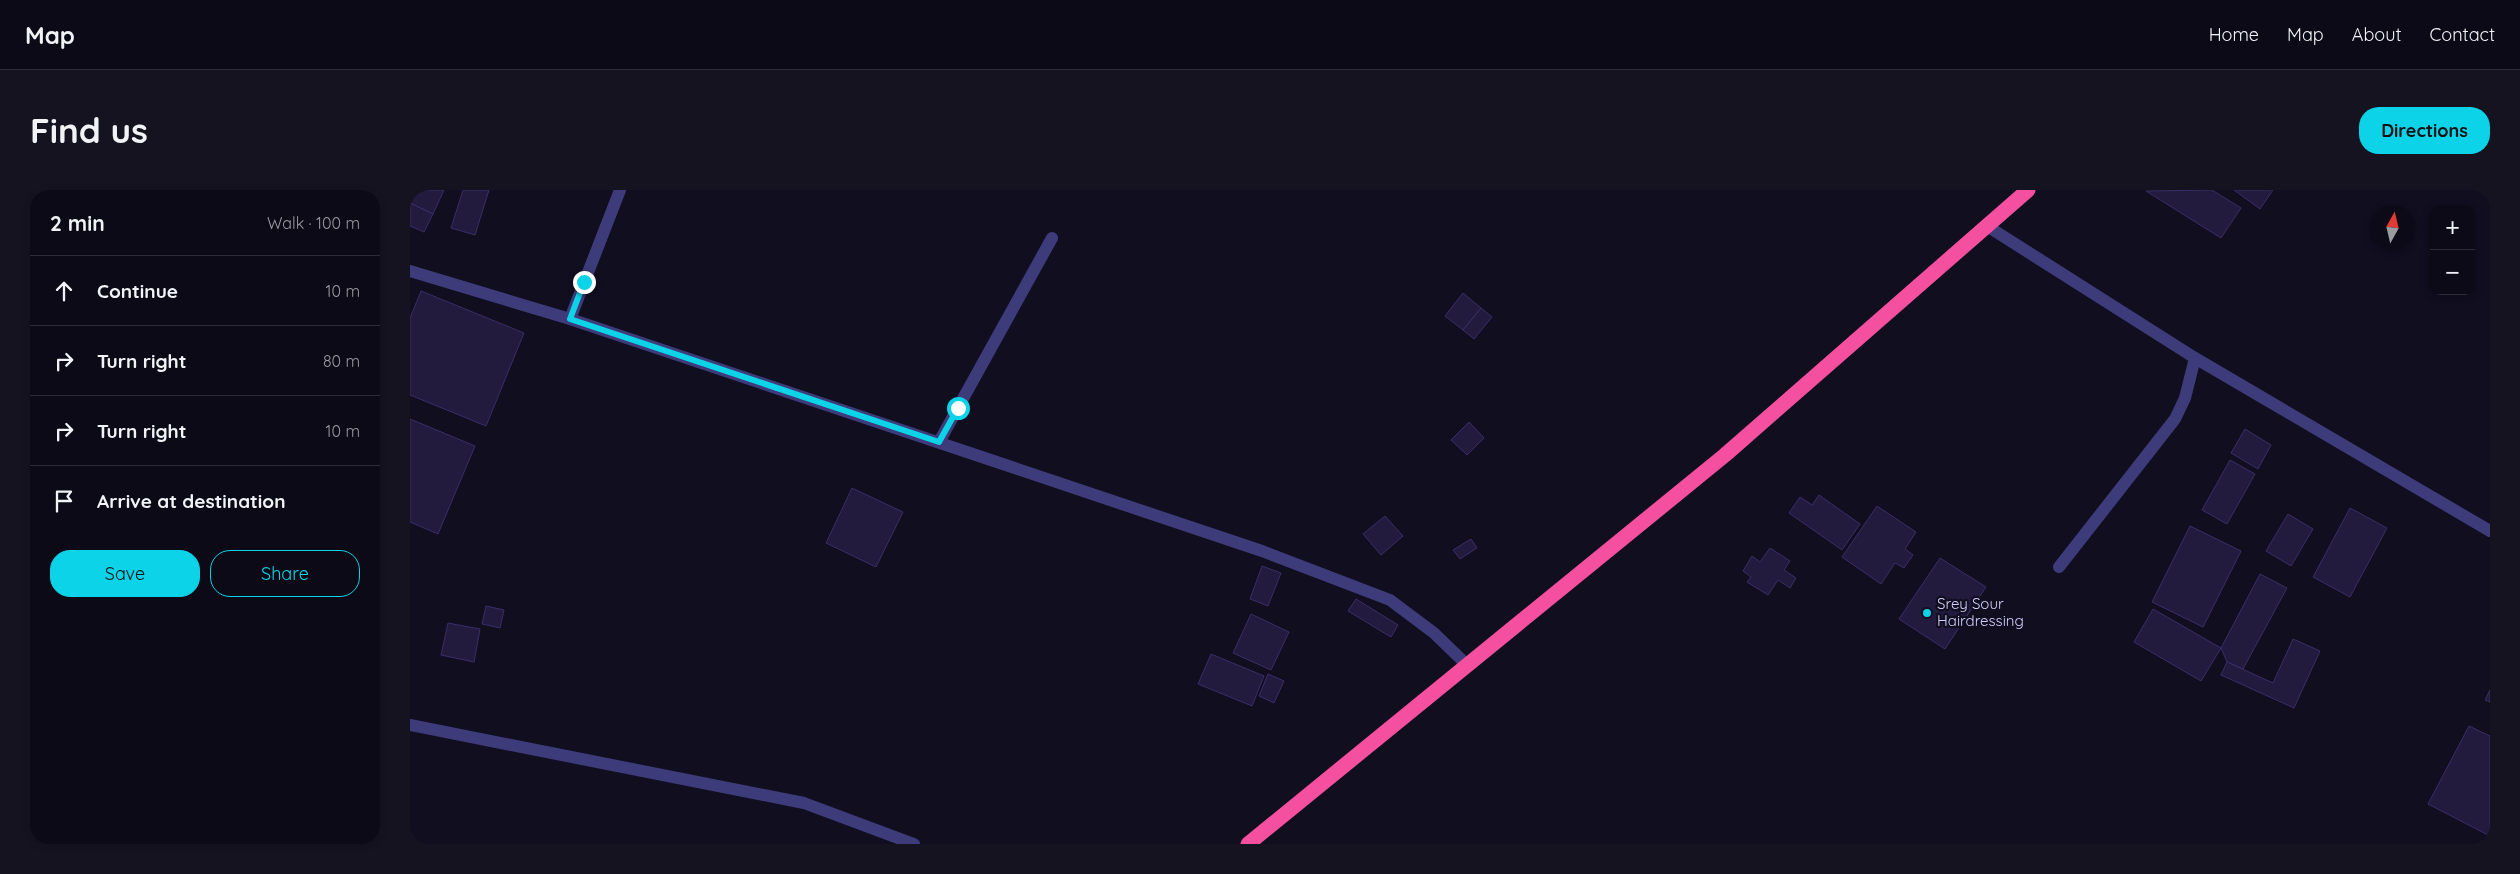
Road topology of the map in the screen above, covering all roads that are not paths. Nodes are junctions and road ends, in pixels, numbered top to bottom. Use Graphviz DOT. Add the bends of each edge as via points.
graph roads {
  1 [pos="620,190"];
  2 [pos="2028,190"];
  3 [pos="1987,226"];
  4 [pos="1052,238"];
  5 [pos="410,271"];
  6 [pos="570,319"];
  7 [pos="2195,358"];
  8 [pos="939,442"];
  9 [pos="2490,531"];
  10 [pos="2059,567"];
  11 [pos="1468,666"];
  12 [pos="410,725"];
  13 [pos="914,844"];
  14 [pos="1248,844"];
  1 -- 6 [label="street"];
  2 -- 3 [label="highway"];
  3 -- 7 [label="street"];
  3 -- 11 [label="highway" via="1725,455"];
  4 -- 8 [label="street"];
  5 -- 6 [label="street"];
  6 -- 8 [label="street"];
  7 -- 9 [label="street"];
  7 -- 10 [label="street" via="2185,398 2176,418"];
  8 -- 11 [label="street" via="1262,551 1390,600 1434,633"];
  11 -- 14 [label="highway"];
  12 -- 13 [label="street" via="804,803"];
}
